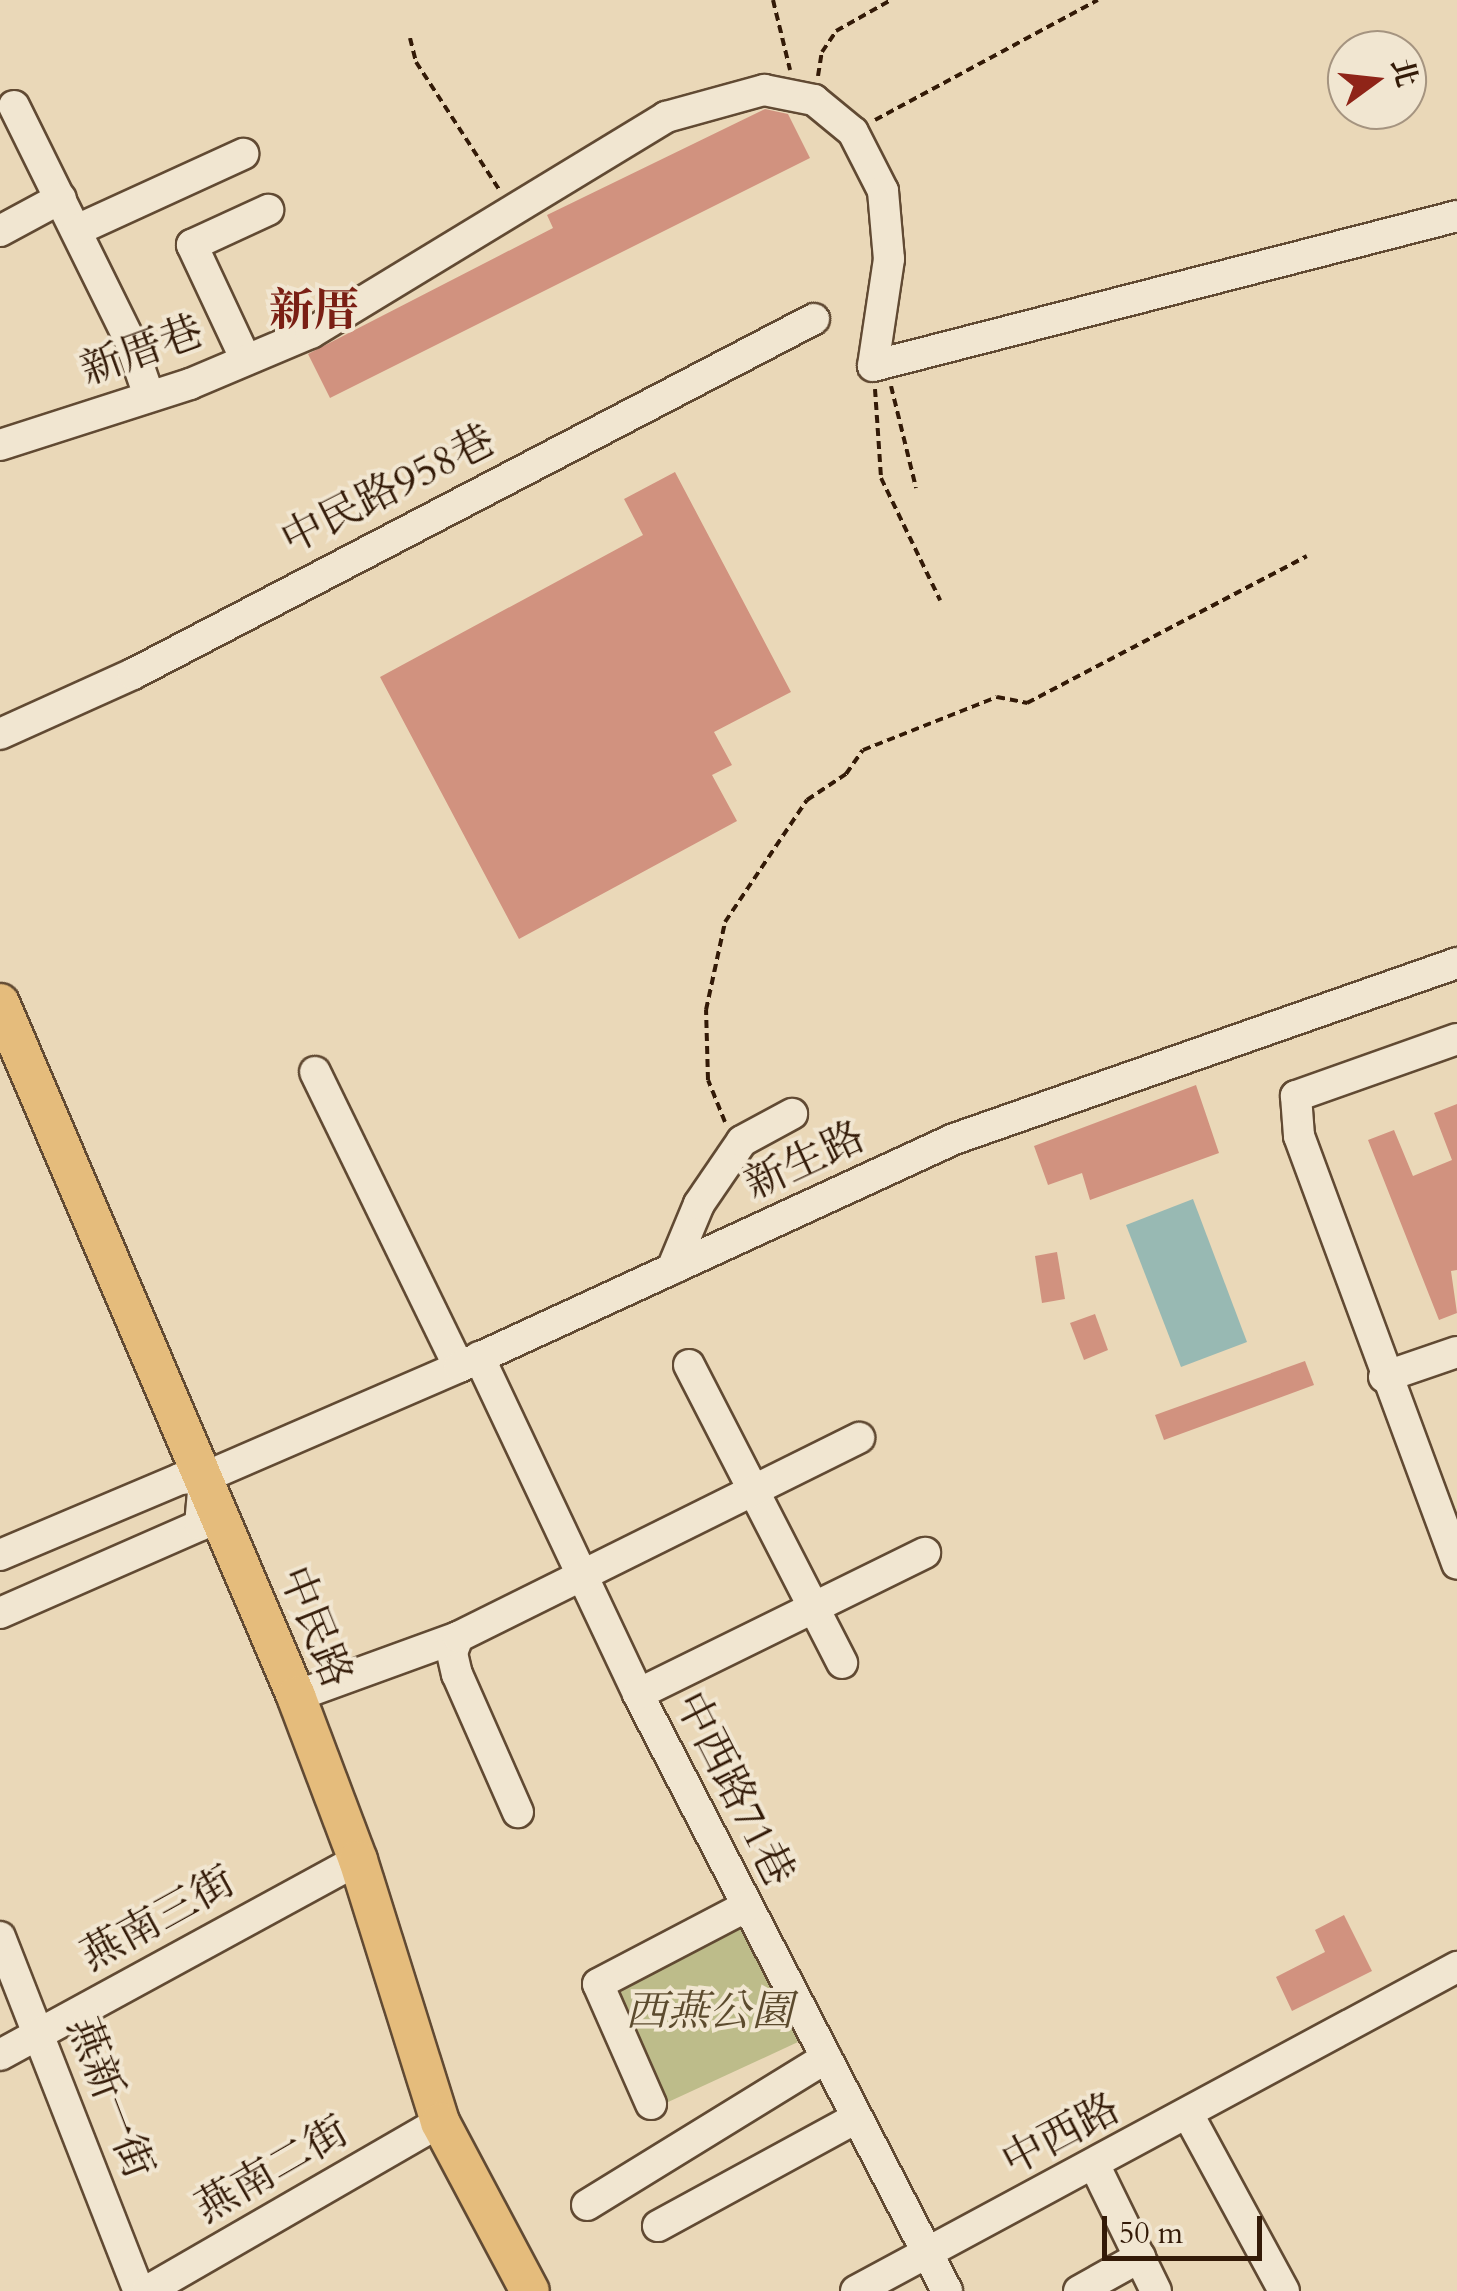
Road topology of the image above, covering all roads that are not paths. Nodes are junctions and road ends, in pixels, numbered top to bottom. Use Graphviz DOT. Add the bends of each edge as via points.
graph roads {
  1 [pos="14,106"];
  2 [pos="242,154"];
  3 [pos="61,198"];
  4 [pos="268,210"];
  5 [pos="1457,216"];
  6 [pos="77,230"];
  7 [pos="0,231"];
  8 [pos="814,319"];
  9 [pos="245,358"];
  10 [pos="149,396"];
  11 [pos="0,445"];
  12 [pos="0,734"];
  13 [pos="1457,963"];
  14 [pos="0,1003"];
  15 [pos="1457,1040"];
  16 [pos="7,1067"];
  17 [pos="314,1072"];
  18 [pos="792,1114"];
  19 [pos="672,1269"];
  20 [pos="1457,1352"];
  21 [pos="469,1362"];
  22 [pos="690,1365"];
  23 [pos="1384,1377"];
  24 [pos="859,1438"];
  25 [pos="192,1478"];
  26 [pos="752,1489"];
  27 [pos="200,1525"];
  28 [pos="925,1553"];
  29 [pos="0,1556"];
  30 [pos="1457,1564"];
  31 [pos="584,1572"];
  32 [pos="812,1604"];
  33 [pos="0,1613"];
  34 [pos="458,1637"];
  35 [pos="842,1662"];
  36 [pos="638,1694"];
  37 [pos="296,1696"];
  38 [pos="518,1812"];
  39 [pos="348,1865"];
  40 [pos="747,1906"];
  41 [pos="0,1937"];
  42 [pos="1457,1968"];
  43 [pos="40,2032"];
  44 [pos="0,2055"];
  45 [pos="826,2058"];
  46 [pos="651,2104"];
  47 [pos="1189,2116"];
  48 [pos="856,2118"];
  49 [pos="431,2128"];
  50 [pos="1095,2166"];
  51 [pos="588,2205"];
  52 [pos="658,2226"];
  53 [pos="926,2253"];
  54 [pos="1140,2257"];
  55 [pos="143,2291"];
  56 [pos="505,2291"];
  57 [pos="530,2291"];
  58 [pos="856,2291"];
  59 [pos="948,2291"];
  60 [pos="1079,2291"];
  61 [pos="1156,2291"];
  62 [pos="1284,2291"];
  1 -- 3 [label="street"];
  2 -- 6 [label="street"];
  3 -- 6 [label="street"];
  3 -- 7 [label="street"];
  4 -- 9 [label="street" via="192,245"];
  5 -- 9 [label="street, 新厝巷" via="879,365 890,228 883,191 853,132 805,97 764,90 666,117 310,333"];
  6 -- 10 [label="street"];
  8 -- 12 [label="street, 中民路958巷" via="133,674"];
  9 -- 10 [label="street, 新厝巷"];
  10 -- 11 [label="street, 新厝巷"];
  13 -- 19 [label="street, 新生路" via="954,1139"];
  14 -- 16 [label="main road, 中民路"];
  15 -- 23 [label="street" via="1296,1096 1299,1136"];
  16 -- 25 [label="main road, 中民路"];
  17 -- 21 [label="street, 中西路71巷"];
  18 -- 19 [label="street" via="742,1140 699,1204"];
  19 -- 21 [label="street, 新生路"];
  20 -- 23 [label="street"];
  21 -- 25 [label="street, 新生路"];
  21 -- 31 [label="street, 中西路71巷"];
  22 -- 26 [label="street"];
  23 -- 30 [label="street"];
  24 -- 26 [label="street"];
  25 -- 27 [label="main road, 中民路"];
  25 -- 29 [label="street, 新生路"];
  25 -- 37 [label="main road, 中民路"];
  26 -- 31 [label="street"];
  26 -- 32 [label="street"];
  27 -- 33 [label="street"];
  27 -- 39 [label="main road, 中民路"];
  28 -- 32 [label="street"];
  31 -- 34 [label="street"];
  31 -- 36 [label="street, 中西路71巷"];
  32 -- 35 [label="street"];
  32 -- 36 [label="street"];
  34 -- 37 [label="street"];
  34 -- 38 [label="street" via="452,1653 458,1674"];
  36 -- 40 [label="street, 中西路71巷"];
  37 -- 39 [label="main road, 中民路"];
  39 -- 43 [label="street, 燕南三街"];
  39 -- 49 [label="main road, 中民路"];
  40 -- 45 [label="street, 中西路71巷"];
  40 -- 46 [label="street" via="598,1984"];
  41 -- 43 [label="street, 燕新一街"];
  42 -- 47 [label="street, 中西路"];
  43 -- 44 [label="street, 燕南三街"];
  43 -- 55 [label="street, 燕新一街"];
  45 -- 48 [label="street, 中西路71巷"];
  45 -- 51 [label="street"];
  47 -- 50 [label="street, 中西路"];
  47 -- 62 [label="street"];
  48 -- 52 [label="street"];
  48 -- 53 [label="street, 中西路71巷"];
  49 -- 55 [label="street, 燕南二街"];
  49 -- 56 [label="main road, 中民路"];
  49 -- 57 [label="main road, 中民路"];
  50 -- 53 [label="street, 中西路"];
  50 -- 54 [label="street"];
  53 -- 58 [label="street, 中西路"];
  53 -- 59 [label="street, 中西路71巷"];
  54 -- 60 [label="street"];
  54 -- 61 [label="street"];
}
